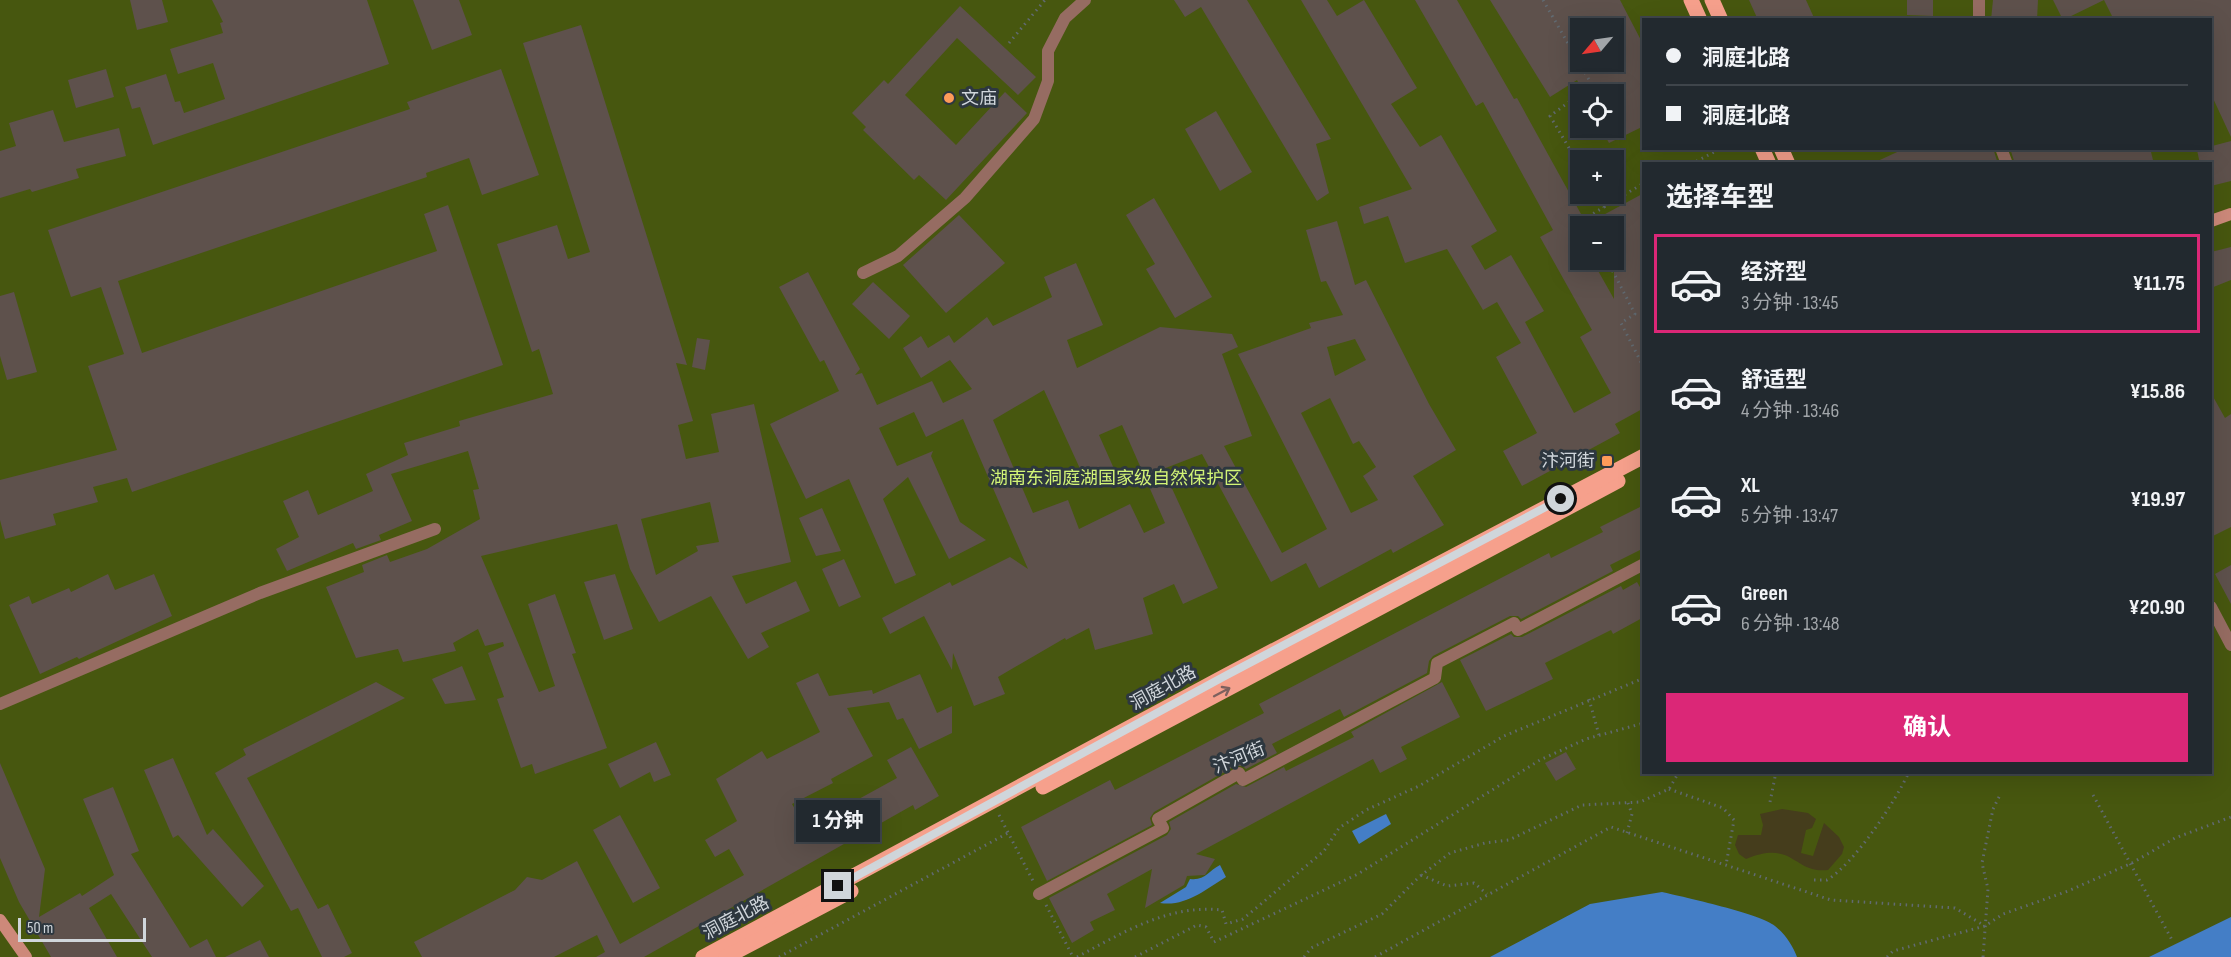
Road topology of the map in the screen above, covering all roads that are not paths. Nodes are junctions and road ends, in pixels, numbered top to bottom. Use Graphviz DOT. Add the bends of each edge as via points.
graph roads {
  1 [pos="1084,0"];
  2 [pos="1691,0"];
  3 [pos="1712,0"];
  4 [pos="1979,0"];
  5 [pos="1699,18"];
  6 [pos="1720,18"];
  7 [pos="1979,18"];
  8 [pos="2231,214"];
  9 [pos="2212,221"];
  10 [pos="862,273"];
  11 [pos="1642,457"];
  12 [pos="1642,468"];
  13 [pos="435,529"];
  14 [pos="1642,565"];
  15 [pos="2212,609"];
  16 [pos="2231,645"];
  17 [pos="0,704"];
  18 [pos="1039,894"];
  19 [pos="0,920"];
  20 [pos="26,957"];
  21 [pos="703,957"];
  22 [pos="726,957"];
  1 -- 10 [label="street" via="1065,18 1048,51 1048,81 1034,119 965,198 898,256"];
  2 -- 5 [label="main road"];
  3 -- 6 [label="main road"];
  4 -- 7 [label="street"];
  8 -- 9 [label="main road"];
  11 -- 21 [label="main road, 洞庭北路"];
  22 -- 12 [label="main road, 洞庭北路, one-way"];
  13 -- 17 [label="street" via="260,593"];
  14 -- 18 [label="street, 汴河街" via="1518,630 1514,623 1437,663 1435,678 1243,780 1239,773 1158,819 1163,828"];
  15 -- 16 [label="street"];
  19 -- 20 [label="main road"];
}
